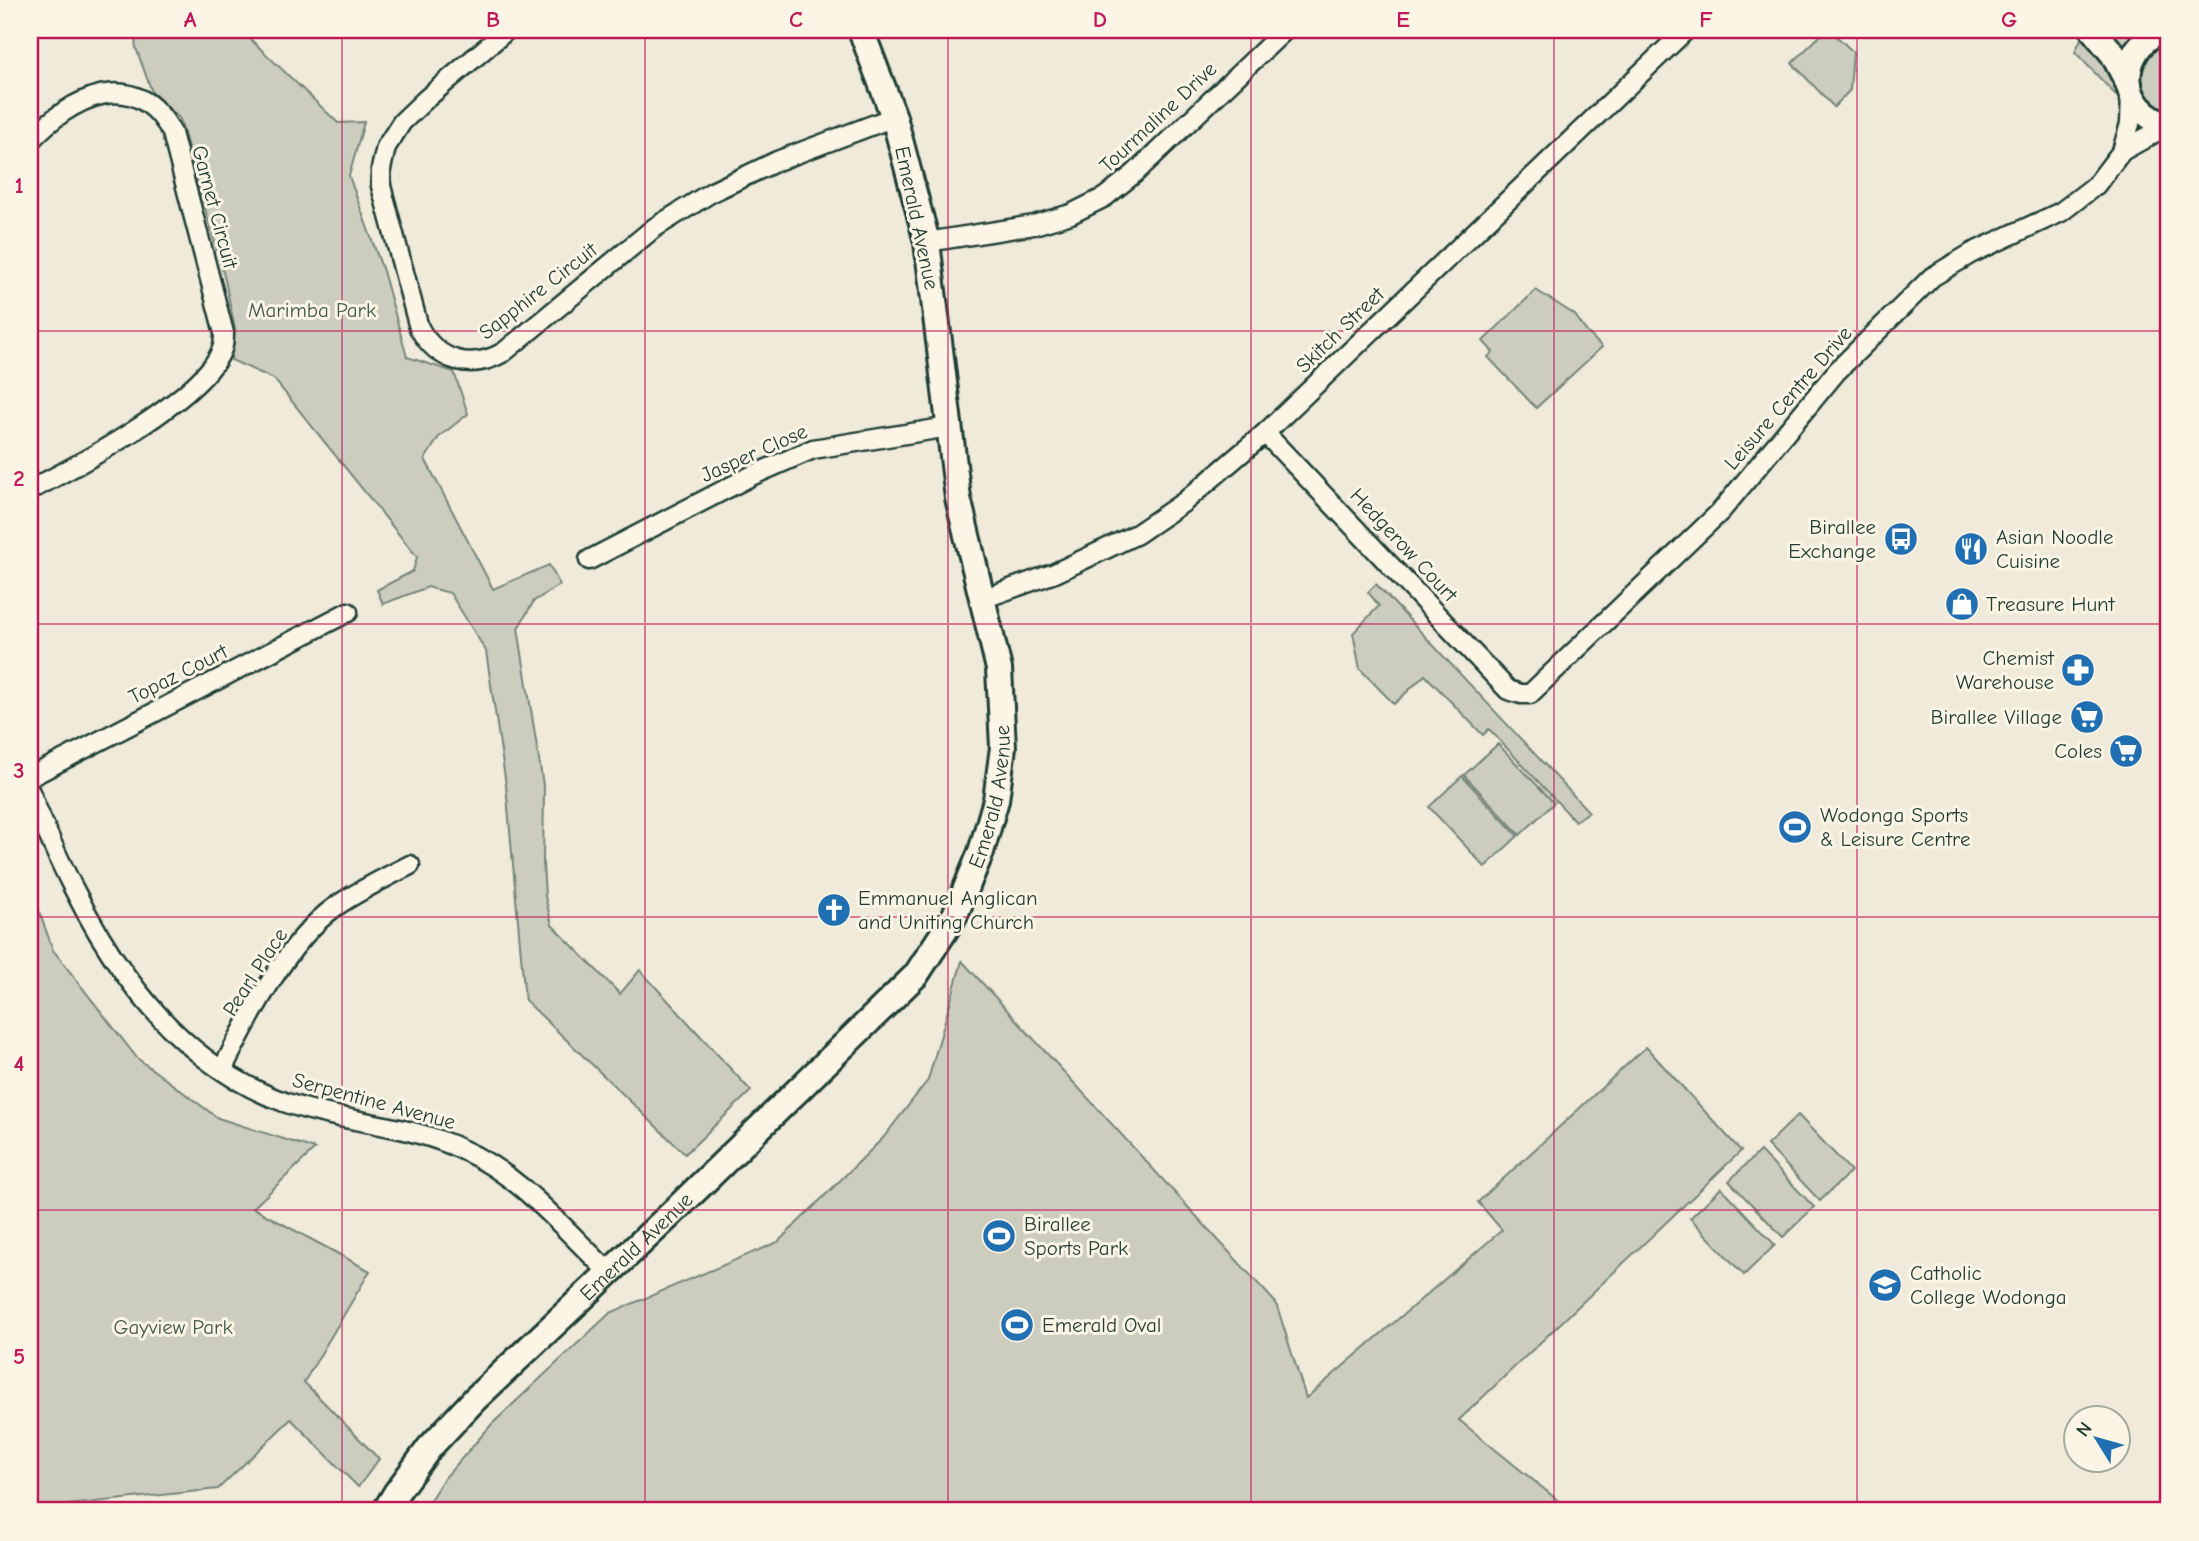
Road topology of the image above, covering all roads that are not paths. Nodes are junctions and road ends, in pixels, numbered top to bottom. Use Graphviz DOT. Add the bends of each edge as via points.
graph roads {
  1 [pos="507,30"];
  2 [pos="861,30"];
  3 [pos="1284,30"];
  4 [pos="1686,30"];
  5 [pos="2093,30"];
  6 [pos="2160,30"];
  7 [pos="2130,89"];
  8 [pos="894,117"];
  9 [pos="2169,125"];
  10 [pos="30,141"];
  11 [pos="2122,151"];
  12 [pos="927,242"];
  13 [pos="949,427"];
  14 [pos="1265,433"];
  15 [pos="30,490"];
  16 [pos="589,560"];
  17 [pos="982,600"];
  18 [pos="348,612"];
  19 [pos="1508,690"];
  20 [pos="30,777"];
  21 [pos="30,792"];
  22 [pos="410,865"];
  23 [pos="222,1070"];
  24 [pos="609,1272"];
  25 [pos="385,1511"];
  1 -- 8 [label="street, Sapphire Circuit" via="402,122 386,146 381,169 384,203 419,328 430,343 462,363 504,352 654,228 712,192 777,161"];
  2 -- 8 [label="street, Emerald Avenue"];
  3 -- 12 [label="street, Tourmaline Drive" via="1105,197 1034,225"];
  4 -- 14 [label="street, Skitch Street"];
  5 -- 7 [label="street" via="2113,54"];
  6 -- 7 [label="street" via="2148,36 2131,58"];
  7 -- 9 [label="street" via="2150,117"];
  7 -- 11 [label="street, Leisure Centre Drive" via="2130,124"];
  8 -- 12 [label="street, Emerald Avenue"];
  9 -- 11 [label="street, Leisure Centre Drive"];
  10 -- 15 [label="street, Garnet Circuit" via="60,113 93,95 126,95 156,110 172,133 224,333 217,359 191,390 77,466"];
  11 -- 19 [label="street, Leisure Centre Drive" via="2096,185 2061,212 1931,277 1837,371 1721,511 1531,694"];
  12 -- 13 [label="street, Emerald Avenue"];
  13 -- 16 [label="street, Jasper Close" via="813,449 751,475"];
  13 -- 17 [label="street, Emerald Avenue" via="958,498"];
  14 -- 17 [label="street, Skitch Street" via="1184,502 1137,534 1055,573"];
  14 -- 19 [label="street, Hedgerow Court"];
  17 -- 24 [label="street, Emerald Avenue" via="999,669 1003,747 989,828 955,915 900,993"];
  18 -- 20 [label="street, Topaz Court"];
  21 -- 23 [label="street, Serpentine Avenue" via="57,859 89,919 138,993 174,1031"];
  22 -- 23 [label="street, Pearl Place" via="333,908 316,924 282,965"];
  23 -- 24 [label="street, Serpentine Avenue" via="282,1101 463,1149 530,1193"];
  24 -- 25 [label="street, Emerald Avenue" via="430,1447"];
}
